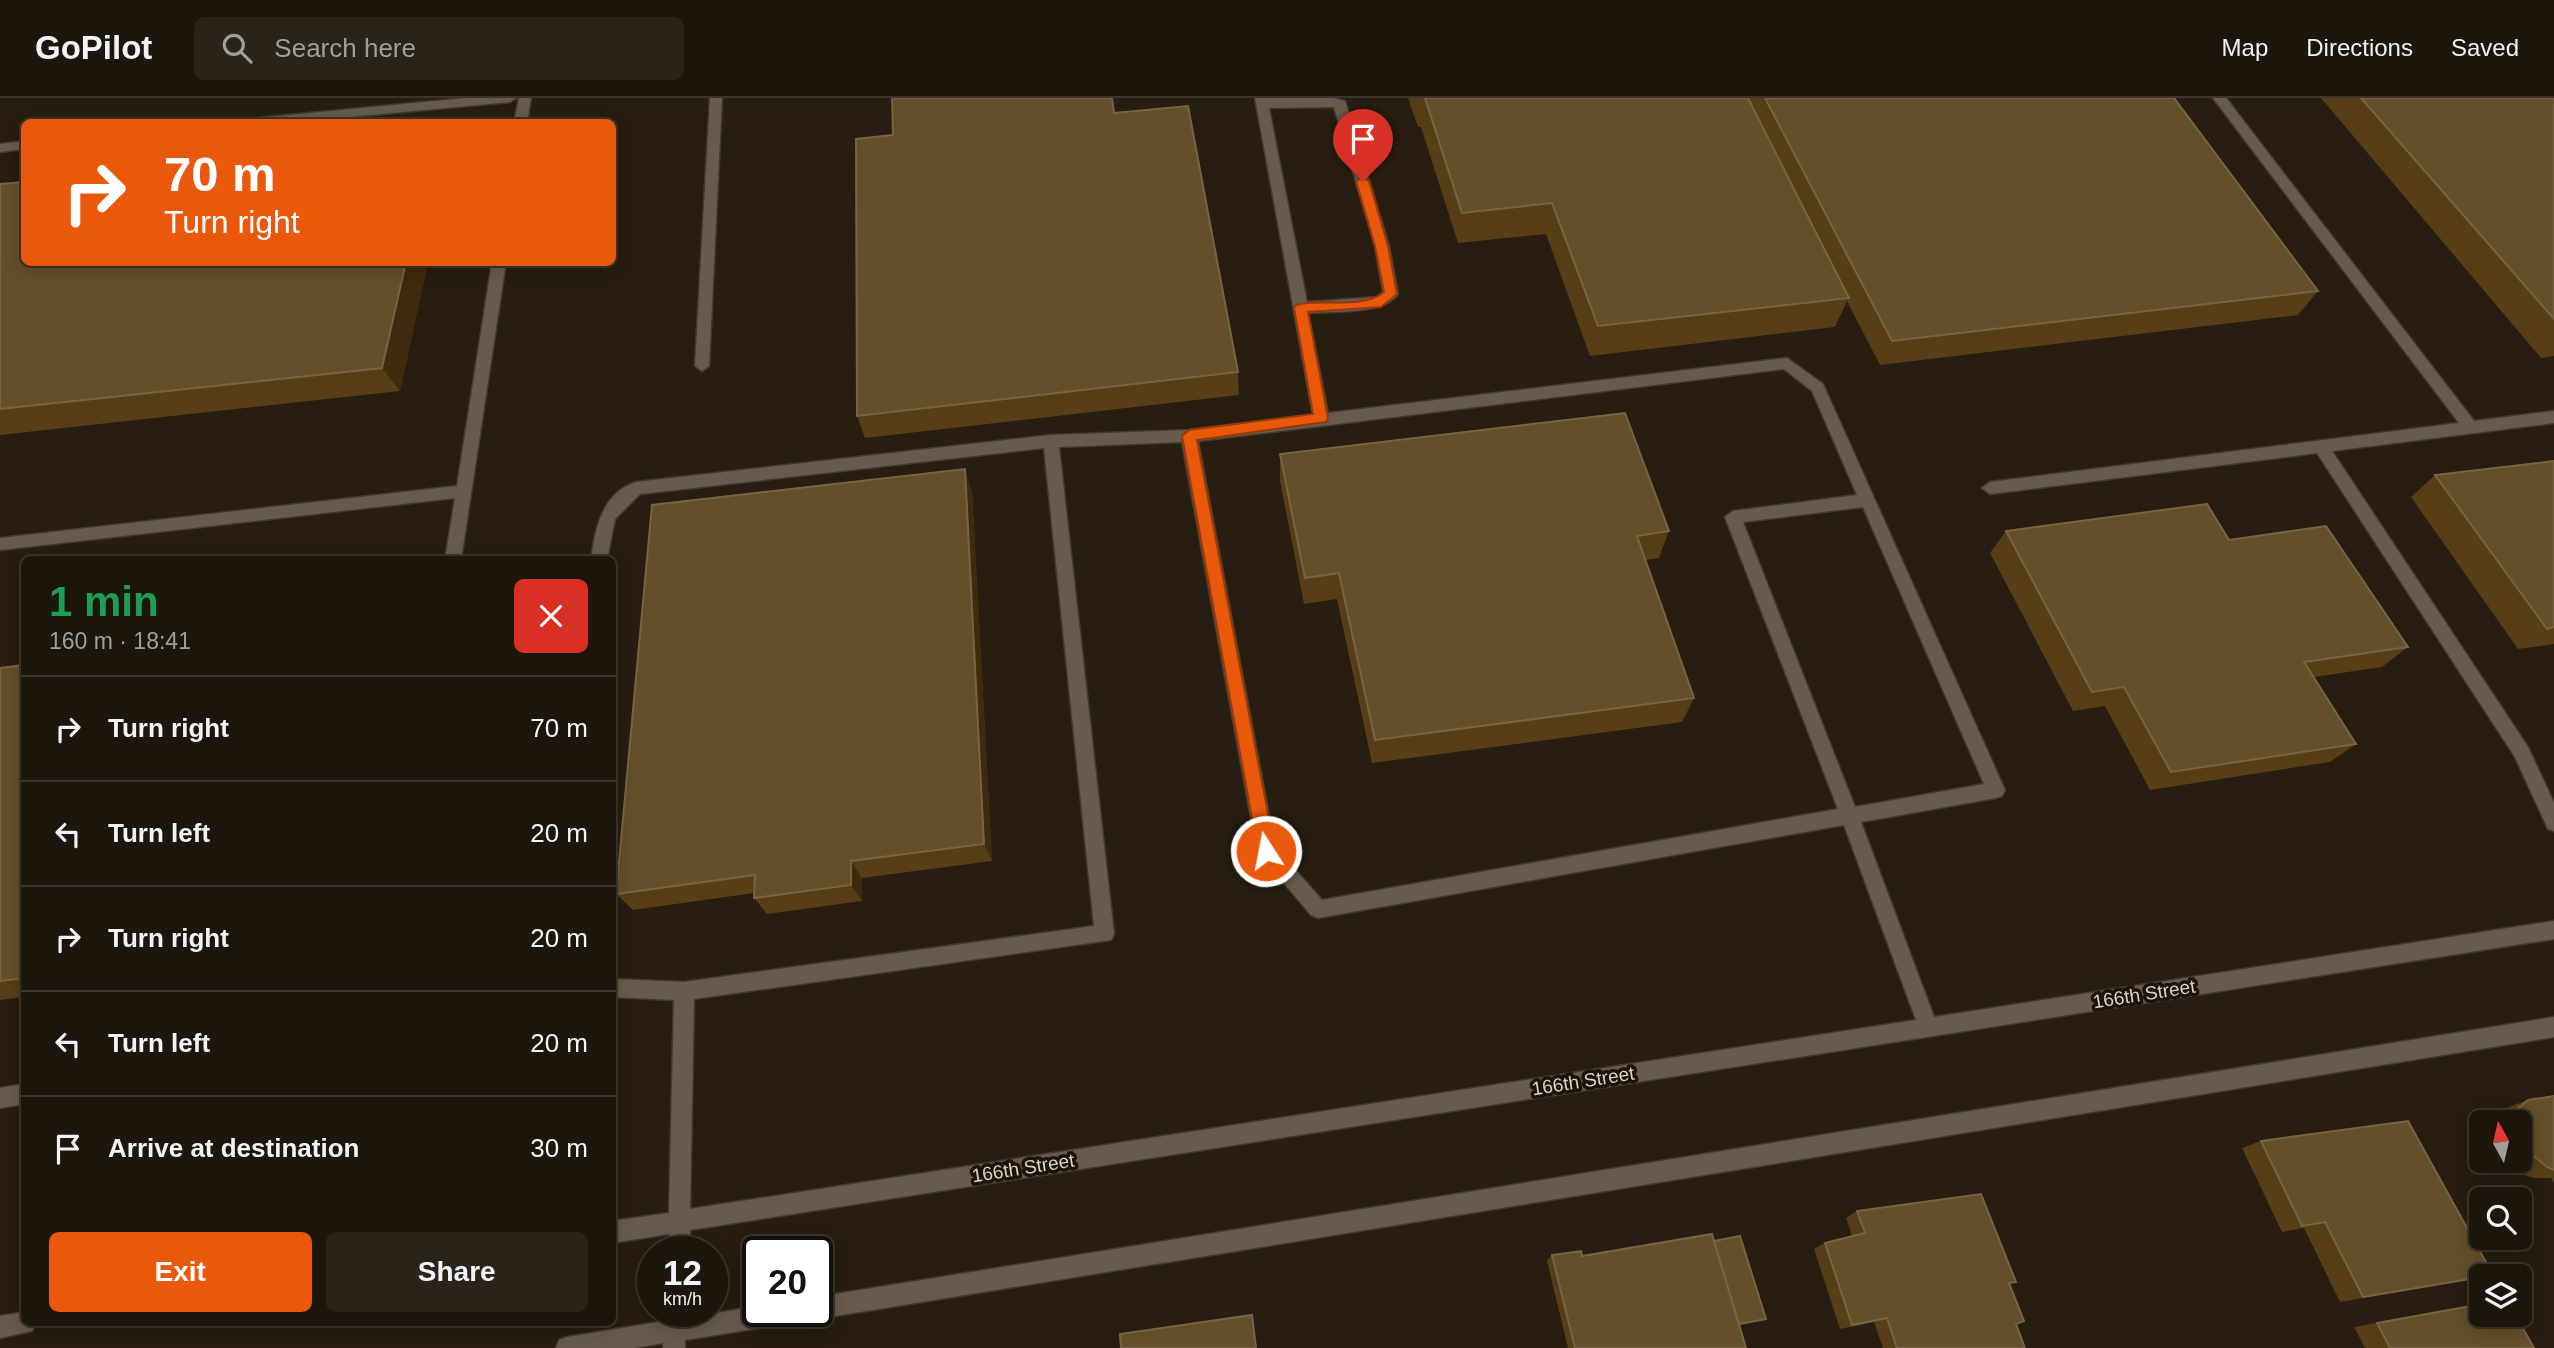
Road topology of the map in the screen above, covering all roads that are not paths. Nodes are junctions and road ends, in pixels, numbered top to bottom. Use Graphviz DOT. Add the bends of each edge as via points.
graph roads {
  1 [pos="510,98"];
  2 [pos="526,98"];
  3 [pos="716,98"];
  4 [pos="2219,98"];
  5 [pos="1261,101"];
  6 [pos="290,119"];
  7 [pos="522,119"];
  8 [pos="21,145"];
  9 [pos="0,148"];
  10 [pos="498,266"];
  11 [pos="1300,308"];
  12 [pos="702,366"];
  13 [pos="2554,417"];
  14 [pos="1321,418"];
  15 [pos="2470,427"];
  16 [pos="1189,436"];
  17 [pos="1051,441"];
  18 [pos="2321,446"];
  19 [pos="1990,488"];
  20 [pos="464,491"];
  21 [pos="1867,500"];
  22 [pos="0,544"];
  23 [pos="454,556"];
  24 [pos="600,556"];
  25 [pos="1850,816"];
  26 [pos="2554,823"];
  27 [pos="2554,930"];
  28 [pos="616,988"];
  29 [pos="684,991"];
  30 [pos="1928,1027"];
  31 [pos="2554,1027"];
  32 [pos="21,1094"];
  33 [pos="0,1098"];
  34 [pos="681,1221"];
  35 [pos="616,1231"];
  36 [pos="680,1236"];
  37 [pos="833,1305"];
  38 [pos="742,1320"];
  39 [pos="21,1324"];
  40 [pos="0,1327"];
  41 [pos="675,1330"];
  42 [pos="567,1348"];
  1 -- 6 [label="street"];
  2 -- 7 [label="street"];
  3 -- 12 [label="street"];
  4 -- 15 [label="street"];
  5 -- 11 [label="street"];
  5 -- 11 [label="street" via="1340,104 1382,246 1391,294 1381,302"];
  8 -- 9 [label="street"];
  10 -- 20 [label="street"];
  11 -- 14 [label="street"];
  13 -- 15 [label="street"];
  14 -- 16 [label="street"];
  14 -- 21 [label="street" via="1787,363 1818,388"];
  15 -- 18 [label="street"];
  16 -- 17 [label="street"];
  16 -- 25 [label="street" via="1266,851 1318,909"];
  17 -- 24 [label="street" via="636,488 606,516"];
  17 -- 29 [label="street" via="1104,934"];
  18 -- 19 [label="street"];
  18 -- 26 [label="street" via="2522,752"];
  20 -- 22 [label="street"];
  20 -- 23 [label="street"];
  21 -- 25 [label="street" via="1733,517"];
  21 -- 25 [label="street" via="1996,790"];
  25 -- 30 [label="street"];
  27 -- 30 [label="street, 166th Street"];
  28 -- 29 [label="street"];
  29 -- 34 [label="street"];
  30 -- 34 [label="street, 166th Street"];
  31 -- 37 [label="street"];
  32 -- 33 [label="street"];
  34 -- 35 [label="street, 166th Street"];
  34 -- 36 [label="street"];
  38 -- 41 [label="street"];
  39 -- 40 [label="street"];
  41 -- 42 [label="street"];
}
